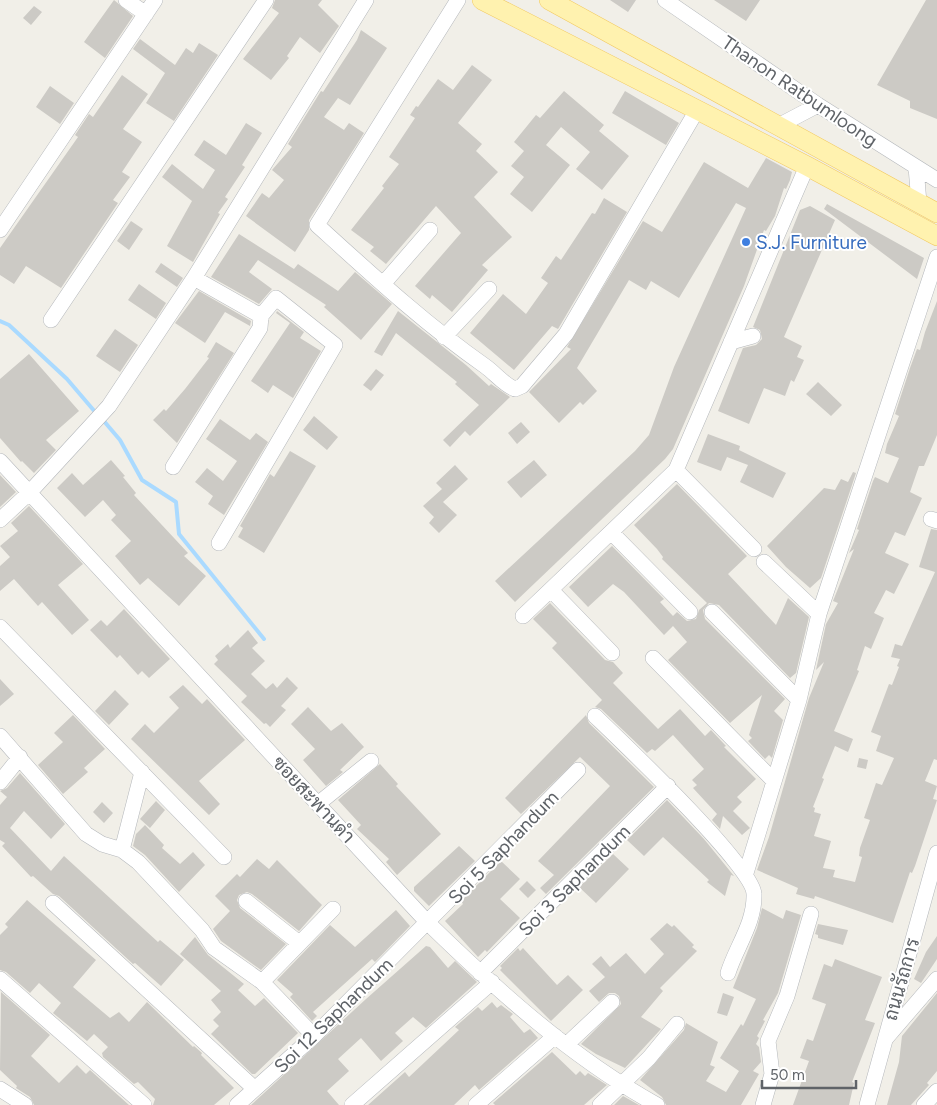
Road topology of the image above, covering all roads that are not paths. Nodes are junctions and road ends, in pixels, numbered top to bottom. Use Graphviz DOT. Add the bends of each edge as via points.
graph roads {
  1 [pos="126,0"];
  2 [pos="155,0"];
  3 [pos="266,0"];
  4 [pos="366,0"];
  5 [pos="458,0"];
  6 [pos="482,0"];
  7 [pos="550,0"];
  8 [pos="664,0"];
  9 [pos="146,14"];
  10 [pos="818,104"];
  11 [pos="697,110"];
  12 [pos="780,125"];
  13 [pos="807,166"];
  14 [pos="916,167"];
  15 [pos="937,180"];
  16 [pos="919,202"];
  17 [pos="937,213"];
  18 [pos="0,230"];
  19 [pos="430,230"];
  20 [pos="937,236"];
  21 [pos="937,257"];
  22 [pos="194,278"];
  23 [pos="383,284"];
  24 [pos="489,289"];
  25 [pos="261,316"];
  26 [pos="51,320"];
  27 [pos="753,336"];
  28 [pos="444,337"];
  29 [pos="731,342"];
  30 [pos="0,461"];
  31 [pos="173,467"];
  32 [pos="676,470"];
  33 [pos="30,492"];
  34 [pos="0,520"];
  35 [pos="612,532"];
  36 [pos="218,543"];
  37 [pos="754,549"];
  38 [pos="764,562"];
  39 [pos="550,590"];
  40 [pos="690,612"];
  41 [pos="712,612"];
  42 [pos="819,614"];
  43 [pos="522,616"];
  44 [pos="0,627"];
  45 [pos="612,653"];
  46 [pos="653,658"];
  47 [pos="799,700"];
  48 [pos="595,716"];
  49 [pos="0,736"];
  50 [pos="20,758"];
  51 [pos="371,761"];
  52 [pos="578,770"];
  53 [pos="142,772"];
  54 [pos="773,780"];
  55 [pos="0,782"];
  56 [pos="668,786"];
  57 [pos="319,803"];
  58 [pos="122,850"];
  59 [pos="937,853"];
  60 [pos="224,857"];
  61 [pos="746,874"];
  62 [pos="246,901"];
  63 [pos="53,903"];
  64 [pos="333,909"];
  65 [pos="811,914"];
  66 [pos="428,923"];
  67 [pos="298,943"];
  68 [pos="728,973"];
  69 [pos="486,977"];
  70 [pos="0,979"];
  71 [pos="937,979"];
  72 [pos="262,982"];
  73 [pos="612,1002"];
  74 [pos="677,1024"];
  75 [pos="314,1036"];
  76 [pos="561,1040"];
  77 [pos="884,1040"];
  78 [pos="621,1085"];
  79 [pos="0,1089"];
  80 [pos="255,1089"];
  81 [pos="937,1091"];
  82 [pos="25,1105"];
  83 [pos="144,1105"];
  84 [pos="237,1105"];
  85 [pos="352,1105"];
  86 [pos="476,1105"];
  87 [pos="600,1105"];
  88 [pos="657,1105"];
  89 [pos="763,1105"];
  90 [pos="867,1105"];
  91 [pos="924,1105"];
  1 -- 9 [label="street"];
  2 -- 9 [label="street"];
  3 -- 26 [label="street"];
  4 -- 22 [label="street"];
  5 -- 23 [label="street" via="317,225"];
  6 -- 11 [label="main road"];
  7 -- 12 [label="main road"];
  8 -- 10 [label="street, Thanon Ratbumloong"];
  9 -- 18 [label="street"];
  10 -- 12 [label="street"];
  10 -- 14 [label="street, Thanon Ratbumloong"];
  11 -- 13 [label="main road"];
  11 -- 28 [label="street" via="566,334 522,386 511,387"];
  12 -- 16 [label="main road"];
  13 -- 20 [label="main road"];
  13 -- 29 [label="street"];
  14 -- 15 [label="street, Thanon Ratbumloong"];
  14 -- 16 [label="street"];
  16 -- 17 [label="main road"];
  19 -- 23 [label="street"];
  21 -- 42 [label="street"];
  22 -- 25 [label="street"];
  22 -- 33 [label="street" via="109,406"];
  23 -- 28 [label="street"];
  24 -- 28 [label="street"];
  25 -- 31 [label="street" via="260,328"];
  25 -- 36 [label="street" via="276,298 335,345"];
  27 -- 29 [label="street"];
  29 -- 32 [label="street"];
  30 -- 33 [label="street, ซอยสะพานดำ"];
  32 -- 35 [label="street"];
  32 -- 37 [label="street"];
  33 -- 34 [label="street"];
  33 -- 57 [label="street, ซอยสะพานดำ"];
  35 -- 39 [label="street"];
  35 -- 40 [label="street"];
  38 -- 42 [label="street"];
  39 -- 43 [label="street"];
  39 -- 45 [label="street"];
  41 -- 47 [label="street"];
  42 -- 47 [label="street"];
  44 -- 53 [label="street"];
  46 -- 54 [label="street"];
  47 -- 54 [label="street"];
  48 -- 56 [label="street"];
  49 -- 50 [label="street"];
  50 -- 55 [label="street"];
  50 -- 58 [label="street" via="86,834 102,844"];
  51 -- 57 [label="street"];
  52 -- 66 [label="street, Soi 5 Saphandum"];
  53 -- 58 [label="street"];
  53 -- 60 [label="street"];
  54 -- 61 [label="street"];
  56 -- 61 [label="street"];
  56 -- 69 [label="street, Soi 3 Saphandum"];
  57 -- 66 [label="street, ซอยสะพานดำ"];
  58 -- 72 [label="street" via="138,862 202,930 214,948"];
  59 -- 77 [label="street, ถนนรัถการ"];
  61 -- 68 [label="street" via="754,892 753,908"];
  62 -- 67 [label="street"];
  63 -- 80 [label="street"];
  64 -- 67 [label="street"];
  65 -- 89 [label="street" via="787,996 768,1042 772,1074"];
  66 -- 69 [label="street, ซอยสะพานดำ"];
  66 -- 75 [label="street, Soi 12 Saphandum"];
  67 -- 72 [label="street"];
  69 -- 76 [label="street, ซอยสะพานดำ"];
  69 -- 85 [label="street, Soi 3 Saphandum"];
  70 -- 83 [label="street"];
  71 -- 77 [label="street"];
  72 -- 75 [label="street"];
  73 -- 76 [label="street"];
  74 -- 78 [label="street"];
  75 -- 80 [label="street, Soi 12 Saphandum"];
  76 -- 78 [label="street, ซอยสะพานดำ"];
  76 -- 86 [label="street"];
  77 -- 90 [label="street, ถนนรัถการ"];
  78 -- 87 [label="street"];
  78 -- 88 [label="street, ซอยสะพานดำ"];
  79 -- 82 [label="street"];
  80 -- 84 [label="street, Soi 12 Saphandum"];
  81 -- 91 [label="street"];
}
